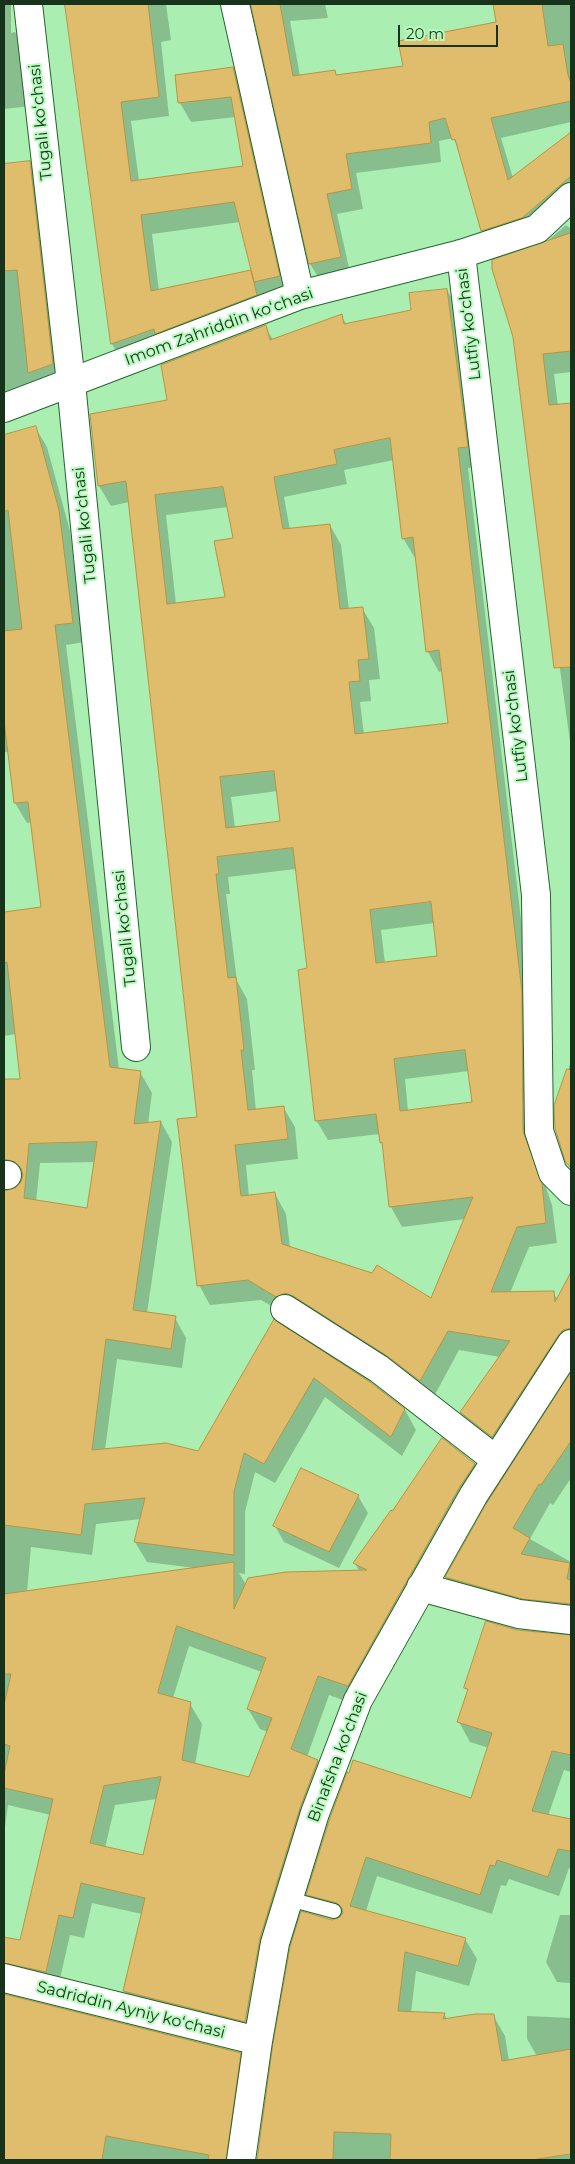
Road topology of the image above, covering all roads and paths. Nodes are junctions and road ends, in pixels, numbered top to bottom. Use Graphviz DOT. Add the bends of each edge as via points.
graph roads {
  1 [pos="28,4"];
  2 [pos="235,4"];
  3 [pos="571,197"];
  4 [pos="461,254"];
  5 [pos="300,295"];
  6 [pos="71,383"];
  7 [pos="4,408"];
  8 [pos="136,1047"];
  9 [pos="571,1191"];
  10 [pos="285,1308"];
  11 [pos="571,1344"];
  12 [pos="496,1460"];
  13 [pos="421,1587"];
  14 [pos="571,1620"];
  15 [pos="289,1898"];
  16 [pos="334,1911"];
  17 [pos="4,1978"];
  18 [pos="258,2041"];
  19 [pos="241,2160"];
  1 -- 6 [label="street, Tugali koʻchasi"];
  2 -- 5 [label="street"];
  3 -- 4 [label="street, Imom Zahriddin koʻchasi" via="537,230"];
  4 -- 5 [label="street, Imom Zahriddin koʻchasi"];
  4 -- 9 [label="street, Lutfiy koʻchasi" via="536,895 539,1131 553,1173"];
  5 -- 6 [label="street, Imom Zahriddin koʻchasi"];
  6 -- 7 [label="street, Imom Zahriddin koʻchasi"];
  6 -- 8 [label="street, Tugali koʻchasi"];
  10 -- 12 [label="street" via="379,1369"];
  11 -- 12 [label="street, Binafsha koʻchasi"];
  12 -- 13 [label="street, Binafsha koʻchasi"];
  13 -- 14 [label="street" via="519,1614"];
  13 -- 15 [label="street, Binafsha koʻchasi" via="358,1700 315,1813"];
  15 -- 16 [label="lane"];
  15 -- 18 [label="street, Binafsha koʻchasi" via="275,1942"];
  17 -- 18 [label="street, Sadriddin Ayniy koʻchasi"];
  18 -- 19 [label="street, Binafsha koʻchasi"];
}
